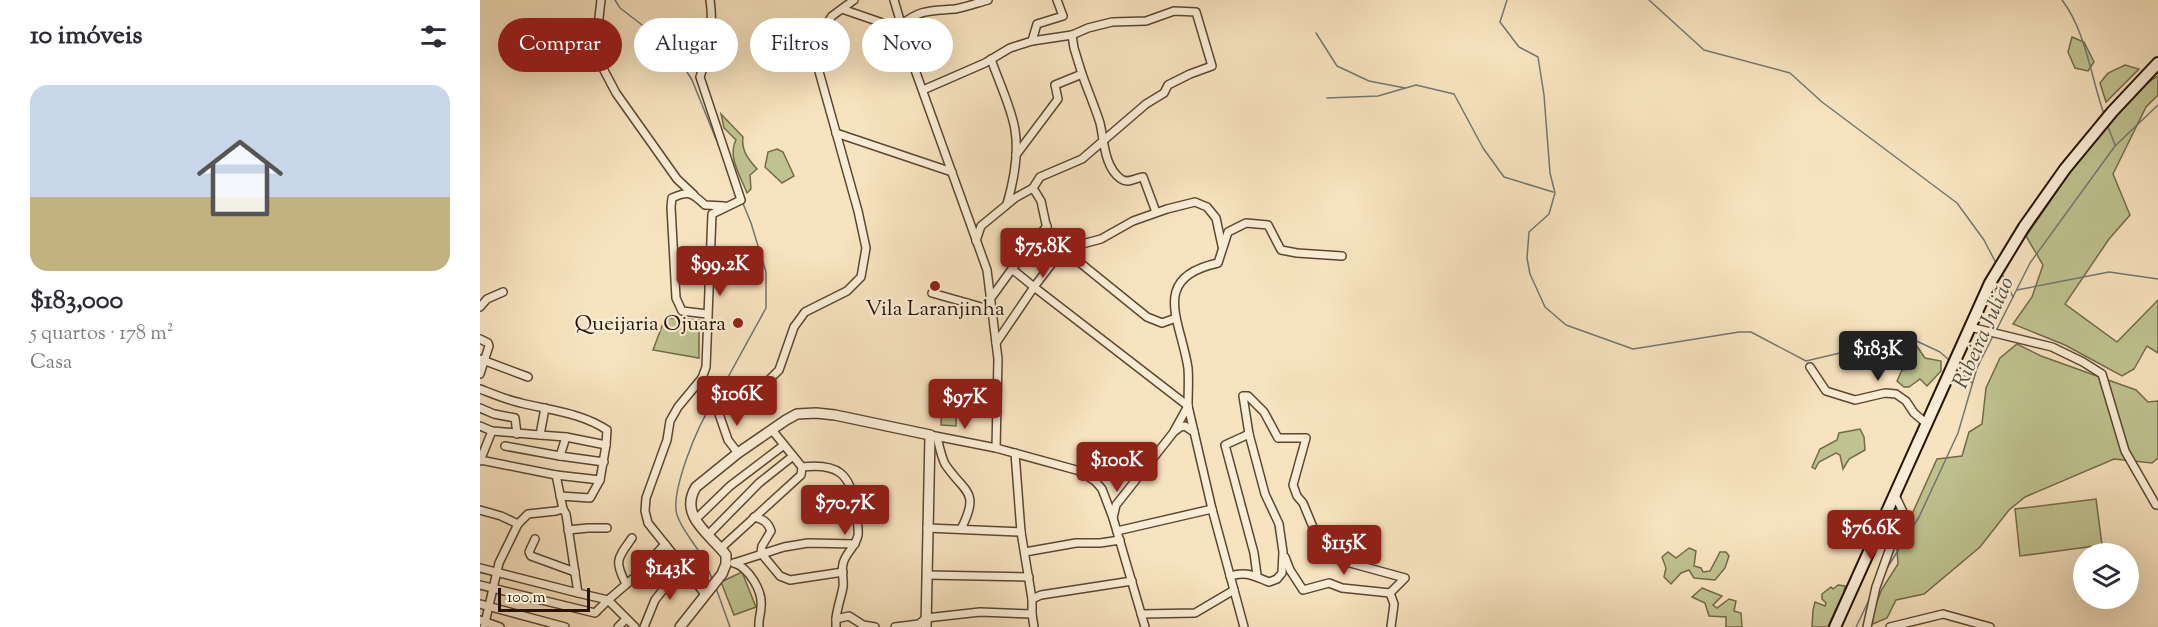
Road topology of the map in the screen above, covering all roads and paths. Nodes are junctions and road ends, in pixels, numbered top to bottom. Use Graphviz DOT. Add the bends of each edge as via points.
graph roads {
  1 [pos="601,0"];
  2 [pos="710,0"];
  3 [pos="854,0"];
  4 [pos="894,0"];
  5 [pos="988,0"];
  6 [pos="1057,0"];
  7 [pos="842,9"];
  8 [pos="870,18"];
  9 [pos="899,18"];
  10 [pos="910,18"];
  11 [pos="1072,34"];
  12 [pos="1032,41"];
  13 [pos="991,59"];
  14 [pos="2158,63"];
  15 [pos="917,72"];
  16 [pos="1082,74"];
  17 [pos="923,90"];
  18 [pos="836,133"];
  19 [pos="1102,142"];
  20 [pos="1016,155"];
  21 [pos="952,172"];
  22 [pos="1033,188"];
  23 [pos="694,195"];
  24 [pos="731,204"];
  25 [pos="1006,204"];
  26 [pos="1156,212"];
  27 [pos="1047,226"];
  28 [pos="976,241"];
  29 [pos="1222,246"];
  30 [pos="1063,249"];
  31 [pos="1342,256"];
  32 [pos="1012,269"];
  33 [pos="1034,288"];
  34 [pos="503,292"];
  35 [pos="932,293"];
  36 [pos="991,298"];
  37 [pos="480,307"];
  38 [pos="992,310"];
  39 [pos="707,314"];
  40 [pos="1176,318"];
  41 [pos="1970,327"];
  42 [pos="480,339"];
  43 [pos="996,343"];
  44 [pos="482,360"];
  45 [pos="1810,367"];
  46 [pos="480,374"];
  47 [pos="528,377"];
  48 [pos="702,378"];
  49 [pos="480,389"];
  50 [pos="1188,406"];
  51 [pos="480,408"];
  52 [pos="545,408"];
  53 [pos="718,411"];
  54 [pos="1927,424"];
  55 [pos="480,426"];
  56 [pos="772,429"];
  57 [pos="492,431"];
  58 [pos="1194,432"];
  59 [pos="1173,433"];
  60 [pos="517,434"];
  61 [pos="1249,434"];
  62 [pos="540,435"];
  63 [pos="933,436"];
  64 [pos="566,437"];
  65 [pos="606,445"];
  66 [pos="784,445"];
  67 [pos="505,446"];
  68 [pos="996,448"];
  69 [pos="738,453"];
  70 [pos="1015,453"];
  71 [pos="560,456"];
  72 [pos="793,456"];
  73 [pos="480,460"];
  74 [pos="604,462"];
  75 [pos="802,467"];
  76 [pos="556,476"];
  77 [pos="600,480"];
  78 [pos="1895,495"];
  79 [pos="560,496"];
  80 [pos="2158,505"];
  81 [pos="1212,508"];
  82 [pos="563,509"];
  83 [pos="480,510"];
  84 [pos="754,517"];
  85 [pos="1113,518"];
  86 [pos="695,520"];
  87 [pos="519,524"];
  88 [pos="607,528"];
  89 [pos="927,528"];
  90 [pos="961,529"];
  91 [pos="568,530"];
  92 [pos="1117,531"];
  93 [pos="1021,532"];
  94 [pos="708,535"];
  95 [pos="632,538"];
  96 [pos="535,539"];
  97 [pos="1120,540"];
  98 [pos="665,544"];
  99 [pos="855,544"];
  100 [pos="721,549"];
  101 [pos="1025,552"];
  102 [pos="1283,552"];
  103 [pos="761,553"];
  104 [pos="730,562"];
  105 [pos="683,564"];
  106 [pos="480,568"];
  107 [pos="575,572"];
  108 [pos="497,573"];
  109 [pos="843,573"];
  110 [pos="927,575"];
  111 [pos="1257,575"];
  112 [pos="1230,576"];
  113 [pos="1029,577"];
  114 [pos="1132,581"];
  115 [pos="626,584"];
  116 [pos="480,585"];
  117 [pos="494,589"];
  118 [pos="1234,590"];
  119 [pos="578,593"];
  120 [pos="707,593"];
  121 [pos="1390,593"];
  122 [pos="1032,599"];
  123 [pos="608,600"];
  124 [pos="480,604"];
  125 [pos="490,606"];
  126 [pos="1032,614"];
  127 [pos="1141,614"];
  128 [pos="626,619"];
  129 [pos="926,622"];
  130 [pos="483,623"];
  131 [pos="836,623"];
  132 [pos="500,627"];
  133 [pos="566,627"];
  134 [pos="618,627"];
  135 [pos="635,627"];
  136 [pos="644,627"];
  137 [pos="680,627"];
  138 [pos="759,627"];
  139 [pos="875,627"];
  140 [pos="896,627"];
  141 [pos="1034,627"];
  142 [pos="1145,627"];
  143 [pos="1244,627"];
  144 [pos="1391,627"];
  145 [pos="1835,627"];
  146 [pos="1867,627"];
  147 [pos="1890,627"];
  148 [pos="1990,627"];
  1 -- 23 [label="street" via="598,59 616,93 677,179"];
  2 -- 24 [label="street" via="707,60 700,77 740,193 741,200"];
  3 -- 7 [label="street"];
  4 -- 9 [label="street"];
  5 -- 10 [label="street" via="931,10"];
  6 -- 12 [label="street" via="1062,16 1037,24"];
  7 -- 8 [label="street"];
  7 -- 18 [label="street" via="832,16 816,40 818,68"];
  11 -- 12 [label="street"];
  11 -- 16 [label="street"];
  11 -- 19 [label="street" via="1112,22 1146,21 1174,11 1196,12 1212,66 1168,85 1164,93"];
  12 -- 13 [label="street"];
  13 -- 17 [label="street"];
  13 -- 20 [label="street" via="1015,129"];
  14 -- 41 [label="main road" via="2112,112 2031,218 1990,283"];
  15 -- 17 [label="street"];
  16 -- 19 [label="street"];
  16 -- 20 [label="street" via="1055,85 1058,99"];
  17 -- 21 [label="street"];
  18 -- 21 [label="street"];
  18 -- 53 [label="street" via="866,248 861,277 847,291 806,312 794,327 779,370 768,381"];
  19 -- 22 [label="street" via="1082,159 1040,177"];
  19 -- 26 [label="street" via="1120,179 1129,182 1143,177"];
  20 -- 25 [label="street"];
  21 -- 28 [label="street"];
  22 -- 25 [label="street"];
  22 -- 27 [label="street" via="1041,201"];
  23 -- 24 [label="street" via="705,205"];
  23 -- 39 [label="street" via="684,192 672,198 676,298 682,311"];
  24 -- 39 [label="street" via="712,214"];
  25 -- 28 [label="street" via="981,226"];
  26 -- 29 [label="street" via="1195,202 1207,207 1216,218"];
  26 -- 30 [label="street" via="1101,239"];
  27 -- 30 [label="street"];
  27 -- 32 [label="street"];
  28 -- 36 [label="street" via="987,270"];
  29 -- 31 [label="street" via="1228,232 1246,223 1268,225 1281,250"];
  29 -- 40 [label="street" via="1218,263 1199,267 1181,279 1173,307"];
  30 -- 33 [label="street"];
  30 -- 40 [label="street" via="1147,317 1162,323"];
  32 -- 33 [label="street"];
  32 -- 36 [label="street"];
  33 -- 43 [label="street"];
  33 -- 50 [label="street"];
  34 -- 37 [label="street"];
  35 -- 38 [label="street"];
  36 -- 38 [label="street"];
  38 -- 43 [label="street"];
  39 -- 48 [label="street" via="706,367"];
  40 -- 50 [label="street" via="1188,368"];
  41 -- 54 [label="main road"];
  41 -- 80 [label="street" via="2052,347 2102,374 2125,451"];
  42 -- 44 [label="street" via="489,346"];
  43 -- 68 [label="street"];
  44 -- 46 [label="street"];
  44 -- 47 [label="street"];
  45 -- 54 [label="street" via="1826,391 1855,400 1896,394"];
  48 -- 53 [label="street"];
  48 -- 98 [label="street" via="670,421 646,498 648,523"];
  49 -- 52 [label="street"];
  50 -- 58 [label="street"];
  50 -- 59 [label="street"];
  51 -- 60 [label="street" via="515,418"];
  52 -- 62 [label="street"];
  52 -- 65 [label="street" via="576,415 605,429"];
  53 -- 69 [label="street" via="728,440"];
  54 -- 78 [label="main road"];
  55 -- 57 [label="street"];
  56 -- 63 [label="street" via="796,414 816,413"];
  56 -- 66 [label="street"];
  56 -- 69 [label="street"];
  57 -- 60 [label="street"];
  57 -- 73 [label="street"];
  58 -- 59 [label="street" via="1185,426"];
  58 -- 81 [label="street"];
  59 -- 85 [label="street" via="1123,495"];
  60 -- 62 [label="street"];
  61 -- 102 [label="street"];
  61 -- 111 [label="street" via="1226,445"];
  61 -- 121 [label="street" via="1243,396 1248,396 1264,412 1278,438 1306,438 1293,485 1315,532 1332,558 1405,578"];
  62 -- 64 [label="street"];
  63 -- 68 [label="street"];
  63 -- 89 [label="street"];
  63 -- 90 [label="street" via="944,461 971,500"];
  64 -- 65 [label="street"];
  64 -- 71 [label="street"];
  65 -- 74 [label="street"];
  66 -- 72 [label="street"];
  66 -- 86 [label="street" via="730,486"];
  67 -- 71 [label="street"];
  68 -- 70 [label="street"];
  69 -- 86 [label="street" via="696,487 690,501"];
  70 -- 85 [label="street" via="1088,476 1102,489"];
  70 -- 93 [label="street"];
  71 -- 74 [label="street"];
  72 -- 75 [label="street"];
  72 -- 94 [label="street" via="759,483"];
  73 -- 76 [label="street"];
  74 -- 77 [label="street"];
  75 -- 84 [label="street" via="801,475"];
  75 -- 99 [label="street" via="839,470 849,482 858,534"];
  76 -- 77 [label="street"];
  76 -- 79 [label="street"];
  77 -- 79 [label="street" via="590,498"];
  78 -- 145 [label="main road"];
  78 -- 146 [label="street" via="1903,512 1876,587"];
  79 -- 82 [label="street"];
  81 -- 92 [label="street"];
  81 -- 112 [label="street"];
  82 -- 87 [label="street" via="528,514"];
  82 -- 91 [label="street"];
  83 -- 87 [label="street"];
  84 -- 100 [label="street"];
  84 -- 103 [label="street" via="769,524 771,531"];
  85 -- 92 [label="street"];
  86 -- 94 [label="street"];
  87 -- 108 [label="street"];
  88 -- 91 [label="street"];
  89 -- 90 [label="street"];
  89 -- 110 [label="street"];
  90 -- 93 [label="street"];
  91 -- 107 [label="street"];
  92 -- 97 [label="street"];
  93 -- 101 [label="street"];
  94 -- 100 [label="street"];
  95 -- 115 [label="street" via="617,561"];
  96 -- 107 [label="street" via="531,556"];
  97 -- 101 [label="street"];
  97 -- 114 [label="street"];
  98 -- 105 [label="street"];
  98 -- 115 [label="street"];
  99 -- 103 [label="street" via="808,543"];
  99 -- 109 [label="street" via="843,563"];
  100 -- 104 [label="street"];
  101 -- 113 [label="street"];
  102 -- 111 [label="street" via="1277,579 1269,582"];
  102 -- 121 [label="street" via="1303,590 1329,583"];
  103 -- 104 [label="street"];
  103 -- 109 [label="street" via="780,576 790,580"];
  104 -- 120 [label="street"];
  104 -- 138 [label="street" via="747,570 760,595"];
  105 -- 120 [label="street"];
  105 -- 136 [label="street" via="655,600"];
  106 -- 108 [label="street"];
  107 -- 119 [label="street"];
  108 -- 117 [label="street"];
  108 -- 119 [label="street"];
  109 -- 131 [label="street"];
  110 -- 113 [label="street"];
  110 -- 129 [label="street"];
  111 -- 112 [label="street"];
  112 -- 118 [label="street"];
  113 -- 122 [label="street"];
  114 -- 122 [label="street"];
  114 -- 127 [label="street"];
  115 -- 123 [label="street"];
  116 -- 117 [label="street"];
  117 -- 123 [label="street" via="591,613 598,612"];
  117 -- 125 [label="street"];
  118 -- 127 [label="street" via="1196,613"];
  118 -- 143 [label="street"];
  119 -- 123 [label="street"];
  120 -- 137 [label="street"];
  121 -- 144 [label="street" via="1394,604"];
  122 -- 126 [label="street"];
  123 -- 128 [label="street"];
  124 -- 125 [label="street"];
  125 -- 130 [label="street"];
  125 -- 133 [label="street"];
  126 -- 129 [label="street" via="980,612"];
  126 -- 141 [label="street"];
  127 -- 142 [label="street"];
  128 -- 134 [label="street"];
  128 -- 135 [label="street"];
  129 -- 140 [label="street"];
  130 -- 132 [label="street"];
  131 -- 139 [label="street" via="849,616"];
  147 -- 148 [label="street" via="1943,614"];
}
